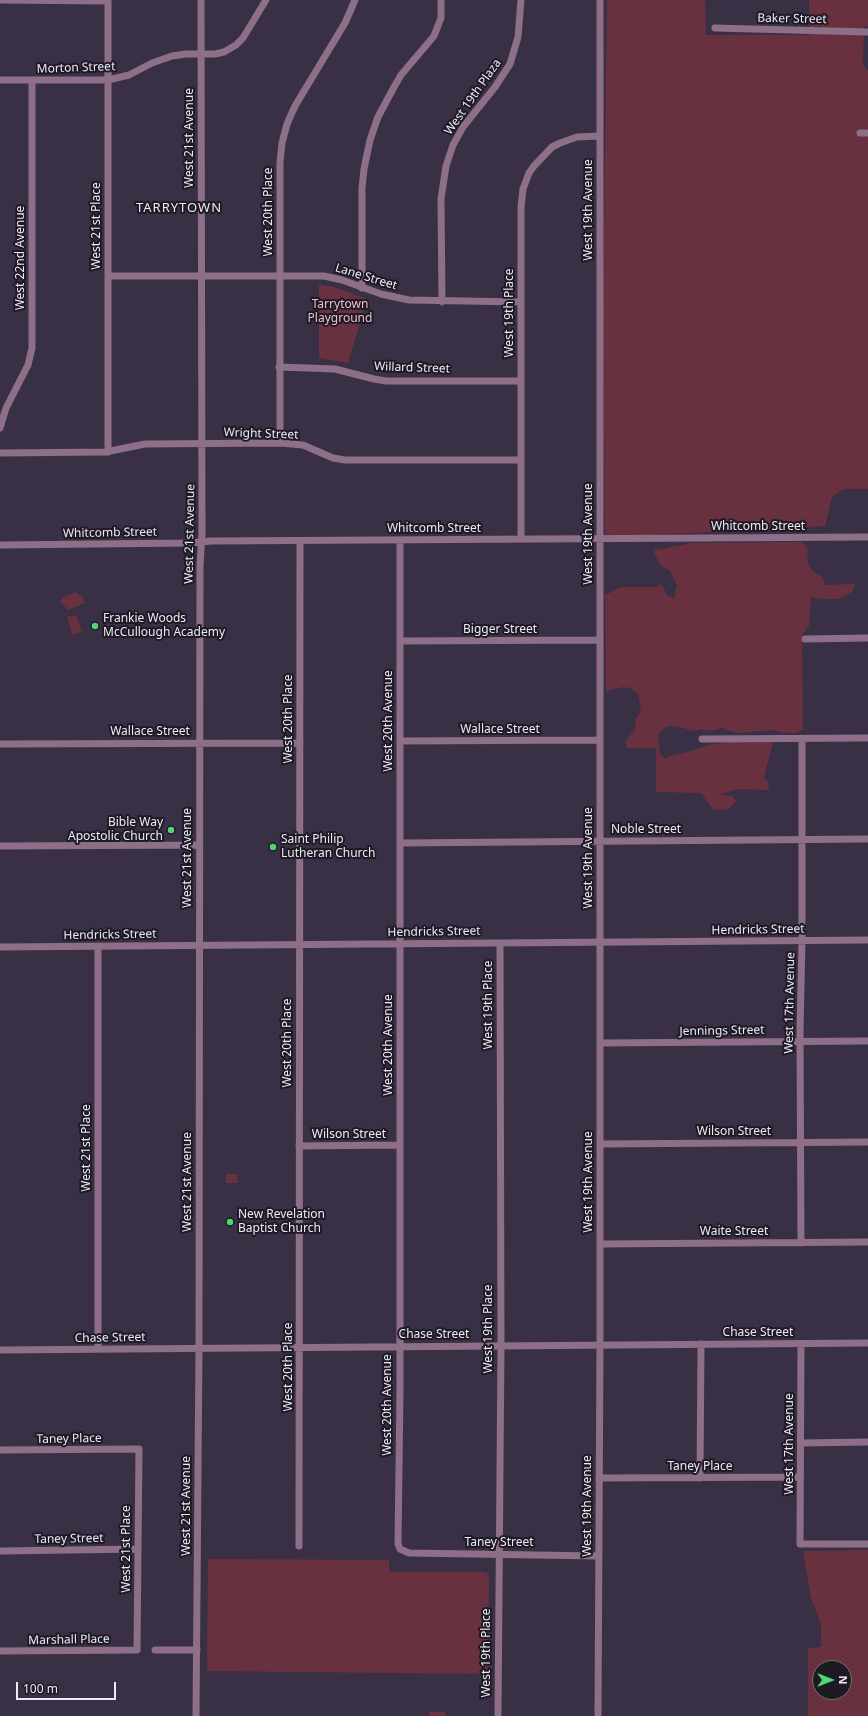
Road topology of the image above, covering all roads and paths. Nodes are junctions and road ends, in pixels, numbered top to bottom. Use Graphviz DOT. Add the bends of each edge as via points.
graph roads {
  1 [pos="0,0"];
  2 [pos="108,0"];
  3 [pos="201,0"];
  4 [pos="266,0"];
  5 [pos="355,0"];
  6 [pos="441,0"];
  7 [pos="521,0"];
  8 [pos="600,0"];
  9 [pos="715,28"];
  10 [pos="868,32"];
  11 [pos="202,54"];
  12 [pos="0,80"];
  13 [pos="32,80"];
  14 [pos="108,80"];
  15 [pos="860,133"];
  16 [pos="868,133"];
  17 [pos="600,136"];
  18 [pos="108,276"];
  19 [pos="202,276"];
  20 [pos="280,276"];
  21 [pos="362,288"];
  22 [pos="442,302"];
  23 [pos="520,302"];
  24 [pos="279,367"];
  25 [pos="521,381"];
  26 [pos="0,428"];
  27 [pos="280,443"];
  28 [pos="202,444"];
  29 [pos="108,452"];
  30 [pos="0,453"];
  31 [pos="520,460"];
  32 [pos="868,537"];
  33 [pos="400,540"];
  34 [pos="520,540"];
  35 [pos="600,540"];
  36 [pos="300,541"];
  37 [pos="201,542"];
  38 [pos="0,545"];
  39 [pos="805,638"];
  40 [pos="868,638"];
  41 [pos="600,640"];
  42 [pos="400,641"];
  43 [pos="868,738"];
  44 [pos="702,739"];
  45 [pos="802,739"];
  46 [pos="600,740"];
  47 [pos="400,741"];
  48 [pos="200,743"];
  49 [pos="300,743"];
  50 [pos="0,744"];
  51 [pos="868,839"];
  52 [pos="802,840"];
  53 [pos="600,841"];
  54 [pos="400,843"];
  55 [pos="199,845"];
  56 [pos="0,846"];
  57 [pos="802,940"];
  58 [pos="868,940"];
  59 [pos="600,942"];
  60 [pos="400,943"];
  61 [pos="500,943"];
  62 [pos="299,944"];
  63 [pos="199,945"];
  64 [pos="98,946"];
  65 [pos="0,947"];
  66 [pos="800,1041"];
  67 [pos="868,1041"];
  68 [pos="600,1043"];
  69 [pos="801,1142"];
  70 [pos="868,1142"];
  71 [pos="600,1144"];
  72 [pos="400,1145"];
  73 [pos="299,1146"];
  74 [pos="868,1242"];
  75 [pos="801,1243"];
  76 [pos="600,1244"];
  77 [pos="868,1343"];
  78 [pos="701,1344"];
  79 [pos="801,1344"];
  80 [pos="600,1345"];
  81 [pos="501,1346"];
  82 [pos="300,1347"];
  83 [pos="400,1347"];
  84 [pos="199,1348"];
  85 [pos="98,1349"];
  86 [pos="0,1350"];
  87 [pos="868,1442"];
  88 [pos="801,1443"];
  89 [pos="139,1449"];
  90 [pos="0,1450"];
  91 [pos="800,1477"];
  92 [pos="599,1478"];
  93 [pos="700,1478"];
  94 [pos="868,1544"];
  95 [pos="299,1546"];
  96 [pos="138,1549"];
  97 [pos="400,1550"];
  98 [pos="0,1551"];
  99 [pos="499,1554"];
  100 [pos="599,1556"];
  101 [pos="137,1650"];
  102 [pos="155,1650"];
  103 [pos="197,1650"];
  104 [pos="0,1651"];
  105 [pos="196,1716"];
  106 [pos="498,1716"];
  107 [pos="598,1716"];
  1 -- 2 [label="street"];
  2 -- 14 [label="street, West 21st Place"];
  3 -- 11 [label="street, West 21st Avenue"];
  4 -- 11 [label="street, Morton Street" via="248,31 236,45 220,53"];
  5 -- 20 [label="street, West 20th Place" via="345,23 295,106 284,134 280,162"];
  6 -- 21 [label="street" via="441,18 434,36 394,87 378,117 370,140 362,188"];
  7 -- 22 [label="street, West 19th Plaza" via="518,37 508,68 463,127 446,166 441,199"];
  8 -- 17 [label="street, West 19th Avenue"];
  9 -- 10 [label="street, Baker Street"];
  11 -- 14 [label="street, Morton Street" via="172,56 129,75"];
  11 -- 19 [label="street, West 21st Avenue"];
  12 -- 13 [label="street, Morton Street"];
  13 -- 14 [label="street, Morton Street"];
  13 -- 26 [label="street, West 22nd Avenue" via="32,348 28,365 6,408"];
  14 -- 18 [label="street, West 21st Place"];
  15 -- 16 [label="street"];
  17 -- 23 [label="street, West 19th Place" via="577,137 560,143 542,156 529,173 521,198"];
  17 -- 35 [label="street, West 19th Avenue"];
  18 -- 19 [label="street, Lane Street"];
  18 -- 29 [label="street, West 21st Place"];
  19 -- 20 [label="street, Lane Street"];
  19 -- 28 [label="street, West 21st Avenue"];
  20 -- 21 [label="street, Lane Street" via="330,277"];
  20 -- 24 [label="street, West 20th Place"];
  21 -- 22 [label="street, Lane Street" via="395,298"];
  22 -- 23 [label="street, Lane Street"];
  23 -- 25 [label="street, West 19th Place"];
  24 -- 25 [label="street, Willard Street" via="328,368 386,381"];
  24 -- 27 [label="street, West 20th Place"];
  25 -- 31 [label="street, West 19th Place"];
  27 -- 28 [label="street, Wright Street"];
  27 -- 31 [label="street, Wright Street" via="303,445 345,460"];
  28 -- 29 [label="street, Wright Street" via="140,444"];
  28 -- 37 [label="street, West 21st Avenue"];
  29 -- 30 [label="street, Wright Street"];
  31 -- 34 [label="street, West 19th Place"];
  32 -- 35 [label="street, Whitcomb Street"];
  33 -- 34 [label="street, Whitcomb Street"];
  33 -- 36 [label="street, Whitcomb Street"];
  33 -- 42 [label="street, West 20th Avenue"];
  34 -- 35 [label="street, Whitcomb Street"];
  35 -- 41 [label="street, West 19th Avenue"];
  36 -- 37 [label="street, Whitcomb Street"];
  36 -- 49 [label="street, West 20th Place"];
  37 -- 38 [label="street, Whitcomb Street"];
  37 -- 48 [label="street, West 21st Avenue"];
  39 -- 40 [label="street"];
  41 -- 42 [label="street, Bigger Street"];
  41 -- 46 [label="street, West 19th Avenue"];
  42 -- 47 [label="street, West 20th Avenue"];
  43 -- 45 [label="street"];
  44 -- 45 [label="street"];
  45 -- 52 [label="street, West 17th Avenue"];
  46 -- 47 [label="street, Wallace Street"];
  46 -- 53 [label="street, West 19th Avenue"];
  47 -- 54 [label="street, West 20th Avenue"];
  48 -- 49 [label="street, Wallace Street"];
  48 -- 50 [label="street, Wallace Street"];
  48 -- 55 [label="street, West 21st Avenue"];
  49 -- 62 [label="street, West 20th Place"];
  51 -- 52 [label="street, Noble Street"];
  52 -- 53 [label="street, Noble Street"];
  52 -- 57 [label="street, West 17th Avenue"];
  53 -- 54 [label="street, Noble Street"];
  53 -- 59 [label="street, West 19th Avenue"];
  54 -- 60 [label="street, West 20th Avenue"];
  55 -- 56 [label="street"];
  55 -- 63 [label="street, West 21st Avenue"];
  57 -- 58 [label="street, Hendricks Street"];
  57 -- 59 [label="street, Hendricks Street"];
  57 -- 66 [label="street, West 17th Avenue"];
  59 -- 61 [label="street, Hendricks Street"];
  59 -- 68 [label="street, West 19th Avenue"];
  60 -- 61 [label="street, Hendricks Street"];
  60 -- 62 [label="street, Hendricks Street"];
  60 -- 72 [label="street, West 20th Avenue"];
  61 -- 81 [label="street, West 19th Place"];
  62 -- 63 [label="street, Hendricks Street"];
  62 -- 73 [label="street, West 20th Place"];
  63 -- 64 [label="street, Hendricks Street"];
  63 -- 84 [label="street, West 21st Avenue"];
  64 -- 65 [label="street, Hendricks Street"];
  64 -- 85 [label="street, West 21st Place"];
  66 -- 67 [label="street, Jennings Street"];
  66 -- 68 [label="street, Jennings Street"];
  66 -- 69 [label="street, West 17th Avenue"];
  68 -- 71 [label="street, West 19th Avenue"];
  69 -- 70 [label="street, Wilson Street"];
  69 -- 71 [label="street, Wilson Street"];
  69 -- 75 [label="street, West 17th Avenue"];
  71 -- 76 [label="street, West 19th Avenue"];
  72 -- 73 [label="street, Wilson Street"];
  72 -- 83 [label="street, West 20th Avenue"];
  73 -- 82 [label="street, West 20th Place"];
  74 -- 75 [label="street, Waite Street"];
  75 -- 76 [label="street, Waite Street"];
  76 -- 80 [label="street, West 19th Avenue"];
  77 -- 79 [label="street, Chase Street"];
  78 -- 79 [label="street, Chase Street"];
  78 -- 80 [label="street, Chase Street"];
  78 -- 93 [label="street"];
  79 -- 88 [label="street, West 17th Avenue"];
  80 -- 81 [label="street, Chase Street"];
  80 -- 92 [label="street, West 19th Avenue"];
  81 -- 83 [label="street, Chase Street"];
  81 -- 99 [label="street, West 19th Place"];
  82 -- 83 [label="street, Chase Street"];
  82 -- 84 [label="street, Chase Street"];
  82 -- 95 [label="street, West 20th Place"];
  83 -- 97 [label="street, West 20th Avenue"];
  84 -- 85 [label="street, Chase Street"];
  84 -- 103 [label="street, West 21st Avenue"];
  85 -- 86 [label="street, Chase Street"];
  87 -- 88 [label="street"];
  88 -- 91 [label="street, West 17th Avenue"];
  89 -- 90 [label="street, Taney Place"];
  89 -- 96 [label="street, West 21st Place"];
  91 -- 93 [label="street, Taney Place"];
  91 -- 94 [label="street, West 17th Avenue" via="800,1544"];
  92 -- 93 [label="street, Taney Place"];
  92 -- 100 [label="street, West 19th Avenue"];
  96 -- 98 [label="street, Taney Street"];
  96 -- 101 [label="street, West 21st Place"];
  97 -- 99 [label="street, Taney Street" via="409,1553"];
  99 -- 100 [label="street, Taney Street"];
  99 -- 106 [label="street, West 19th Place"];
  100 -- 107 [label="street, West 19th Avenue"];
  101 -- 104 [label="street, Marshall Place"];
  102 -- 103 [label="street"];
  103 -- 105 [label="street, West 21st Avenue"];
}
